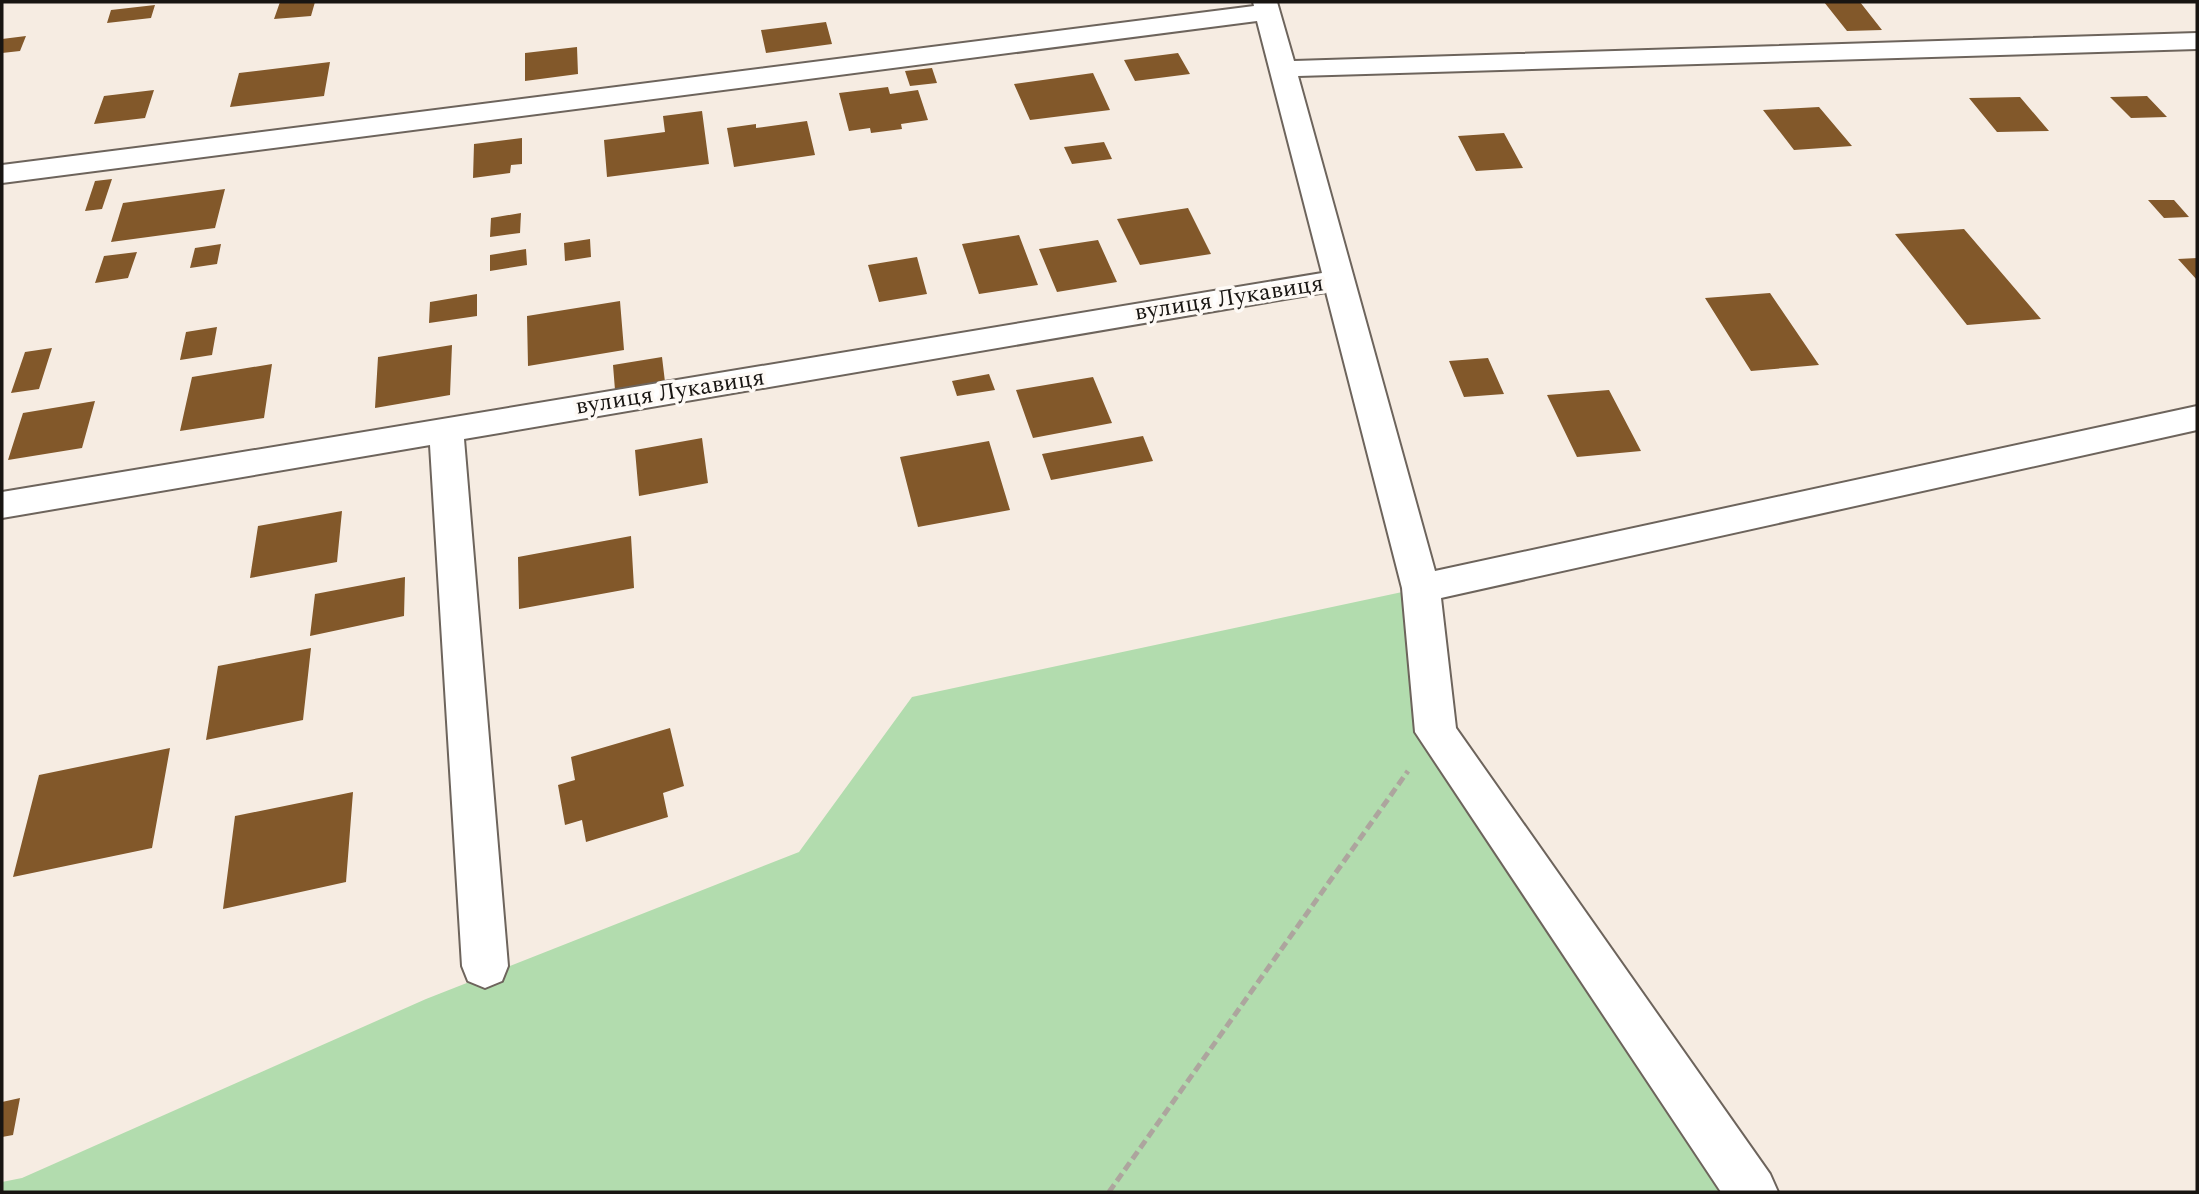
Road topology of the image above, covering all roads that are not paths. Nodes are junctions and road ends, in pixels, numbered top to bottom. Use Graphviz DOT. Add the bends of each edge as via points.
graph roads {
  1 [pos="1266,7"];
  2 [pos="2197,41"];
  3 [pos="1282,69"];
  4 [pos="2,174"];
  5 [pos="1338,280"];
  6 [pos="2197,418"];
  7 [pos="446,429"];
  8 [pos="2,505"];
  9 [pos="1421,588"];
  10 [pos="485,966"];
  11 [pos="1752,1192"];
  1 -- 3 [label="street, вулиця Лукавиця"];
  1 -- 4 [label="street"];
  2 -- 3 [label="street"];
  3 -- 5 [label="street, вулиця Лукавиця"];
  5 -- 7 [label="street, вулиця Лукавиця"];
  5 -- 9 [label="street, вулиця Лукавиця"];
  6 -- 9 [label="street"];
  7 -- 8 [label="street, вулиця Лукавиця"];
  7 -- 10 [label="street"];
  9 -- 11 [label="street, вулиця Лукавиця" via="1436,732"];
}
